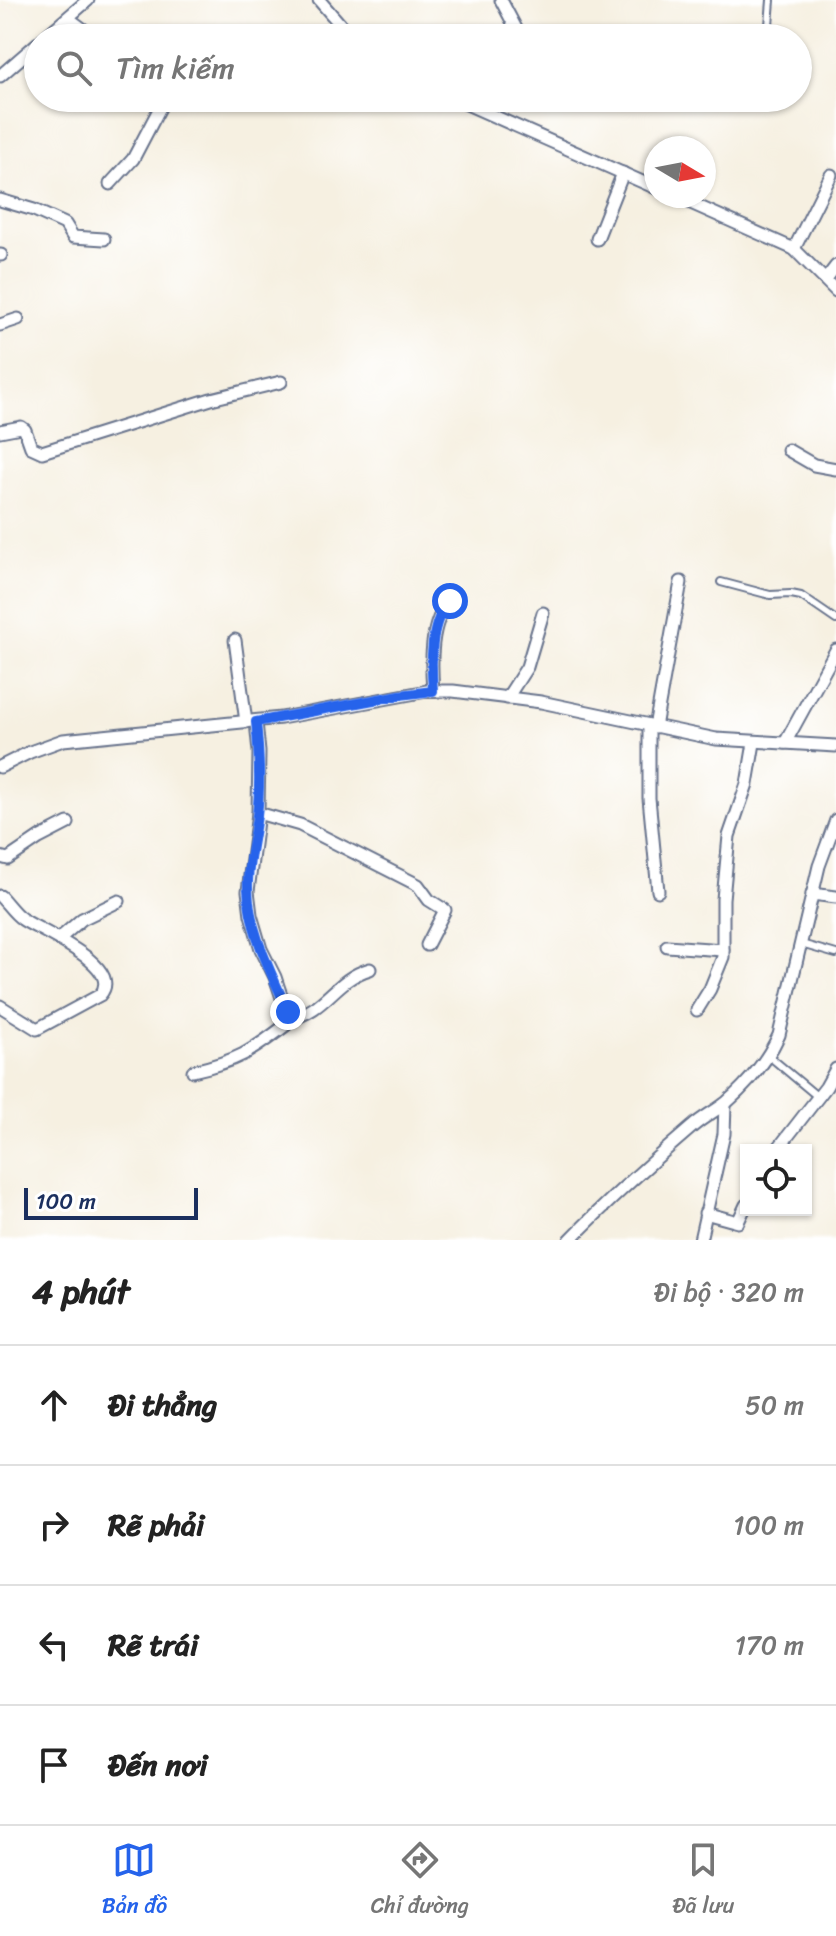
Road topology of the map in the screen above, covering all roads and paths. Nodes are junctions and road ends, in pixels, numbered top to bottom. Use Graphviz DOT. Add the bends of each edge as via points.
graph roads {
  1 [pos="88,0"];
  2 [pos="319,0"];
  3 [pos="501,0"];
  4 [pos="771,0"];
  5 [pos="68,18"];
  6 [pos="61,24"];
  7 [pos="76,24"];
  8 [pos="340,24"];
  9 [pos="514,24"];
  10 [pos="769,24"];
  11 [pos="24,55"];
  12 [pos="0,76"];
  13 [pos="158,112"];
  14 [pos="485,112"];
  15 [pos="623,173"];
  16 [pos="831,175"];
  17 [pos="644,183"];
  18 [pos="110,184"];
  19 [pos="0,200"];
  20 [pos="702,208"];
  21 [pos="104,239"];
  22 [pos="597,239"];
  23 [pos="794,249"];
  24 [pos="836,266"];
  25 [pos="826,279"];
  26 [pos="836,291"];
  27 [pos="18,319"];
  28 [pos="0,325"];
  29 [pos="281,382"];
  30 [pos="0,431"];
  31 [pos="788,450"];
  32 [pos="836,469"];
  33 [pos="681,582"];
  34 [pos="721,582"];
  35 [pos="450,601"];
  36 [pos="543,613"];
  37 [pos="836,620"];
  38 [pos="235,640"];
  39 [pos="836,650"];
  40 [pos="433,691"];
  41 [pos="507,698"];
  42 [pos="251,722"];
  43 [pos="652,726"];
  44 [pos="754,743"];
  45 [pos="785,743"];
  46 [pos="836,746"];
  47 [pos="0,767"];
  48 [pos="258,813"];
  49 [pos="836,820"];
  50 [pos="68,823"];
  51 [pos="0,857"];
  52 [pos="658,891"];
  53 [pos="812,894"];
  54 [pos="0,896"];
  55 [pos="836,897"];
  56 [pos="119,901"];
  57 [pos="59,939"];
  58 [pos="800,944"];
  59 [pos="427,945"];
  60 [pos="667,946"];
  61 [pos="723,950"];
  62 [pos="836,954"];
  63 [pos="370,969"];
  64 [pos="0,1006"];
  65 [pos="697,1010"];
  66 [pos="289,1019"];
  67 [pos="769,1056"];
  68 [pos="836,1069"];
  69 [pos="193,1071"];
  70 [pos="818,1097"];
  71 [pos="725,1104"];
  72 [pos="782,1144"];
  73 [pos="705,1213"];
  74 [pos="741,1216"];
  75 [pos="570,1240"];
  76 [pos="700,1240"];
  1 -- 5 [label="street"];
  2 -- 8 [label="street"];
  3 -- 9 [label="street"];
  4 -- 10 [label="lane"];
  5 -- 6 [label="street"];
  5 -- 7 [label="street"];
  11 -- 12 [label="street"];
  13 -- 18 [label="street" via="133,159"];
  14 -- 15 [label="street"];
  15 -- 17 [label="street"];
  15 -- 22 [label="street"];
  16 -- 23 [label="street"];
  19 -- 21 [label="street" via="65,224 73,237"];
  20 -- 23 [label="street"];
  23 -- 25 [label="street"];
  24 -- 25 [label="street"];
  25 -- 26 [label="street"];
  27 -- 28 [label="street"];
  29 -- 30 [label="street" via="42,452 31,447 21,427"];
  31 -- 32 [label="street" via="814,465"];
  33 -- 43 [label="street"];
  34 -- 37 [label="lane" via="770,595 801,596"];
  35 -- 40 [label="street" via="438,618"];
  36 -- 41 [label="street" via="527,667"];
  38 -- 42 [label="street"];
  39 -- 45 [label="street"];
  40 -- 41 [label="street"];
  40 -- 42 [label="street"];
  41 -- 43 [label="street"];
  42 -- 47 [label="street" via="63,740"];
  42 -- 48 [label="street" via="259,752"];
  43 -- 44 [label="street"];
  43 -- 52 [label="street" via="649,798"];
  44 -- 45 [label="street"];
  44 -- 61 [label="street" via="729,836"];
  45 -- 46 [label="street"];
  48 -- 59 [label="street" via="300,825 418,885 445,910"];
  48 -- 66 [label="street" via="248,872 251,915"];
  49 -- 53 [label="street"];
  50 -- 51 [label="street" via="8,859"];
  53 -- 55 [label="street"];
  53 -- 58 [label="street"];
  54 -- 57 [label="street" via="22,919"];
  56 -- 57 [label="street" via="82,919"];
  57 -- 64 [label="street" via="100,969 105,990 37,1029"];
  58 -- 62 [label="lane"];
  58 -- 67 [label="street" via="779,1035"];
  60 -- 61 [label="street"];
  61 -- 65 [label="street" via="720,969"];
  63 -- 66 [label="street" via="349,977 313,1012"];
  66 -- 69 [label="street" via="243,1056"];
  67 -- 70 [label="lane"];
  67 -- 71 [label="street"];
  68 -- 70 [label="street"];
  70 -- 72 [label="street"];
  71 -- 73 [label="street" via="724,1134"];
  71 -- 75 [label="street" via="705,1115 612,1196"];
  73 -- 74 [label="street" via="738,1222"];
  73 -- 76 [label="street"];
}
